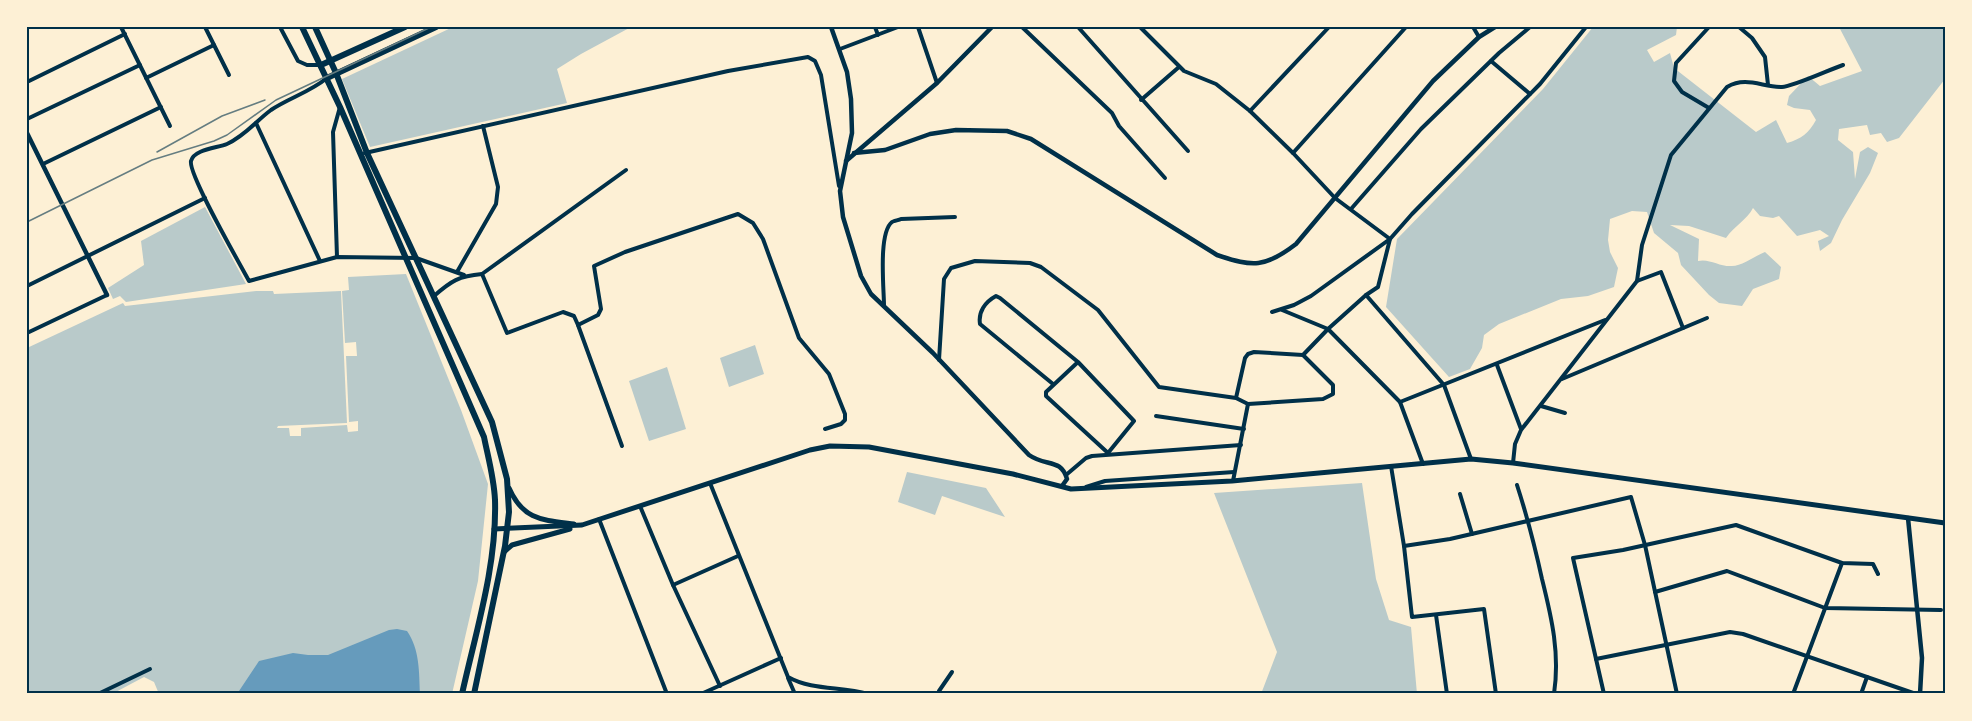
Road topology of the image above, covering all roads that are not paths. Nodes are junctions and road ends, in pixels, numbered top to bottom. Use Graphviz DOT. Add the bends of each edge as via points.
graph roads {
  1 [pos="121,27"];
  2 [pos="205,27"];
  3 [pos="280,27"];
  4 [pos="302,27"];
  5 [pos="315,27"];
  6 [pos="405,27"];
  7 [pos="436,27"];
  8 [pos="831,27"];
  9 [pos="875,27"];
  10 [pos="898,27"];
  11 [pos="918,27"];
  12 [pos="992,27"];
  13 [pos="1022,27"];
  14 [pos="1078,27"];
  15 [pos="1140,27"];
  16 [pos="1329,27"];
  17 [pos="1406,27"];
  18 [pos="1473,27"];
  19 [pos="1495,27"];
  20 [pos="1530,27"];
  21 [pos="1586,27"];
  22 [pos="1709,27"];
  23 [pos="1739,27"];
  24 [pos="125,34"];
  25 [pos="878,35"];
  26 [pos="1479,37"];
  27 [pos="214,45"];
  28 [pos="840,50"];
  29 [pos="331,60"];
  30 [pos="1491,61"];
  31 [pos="140,64"];
  32 [pos="321,64"];
  33 [pos="1843,65"];
  34 [pos="1179,67"];
  35 [pos="336,73"];
  36 [pos="229,75"];
  37 [pos="146,78"];
  38 [pos="327,78"];
  39 [pos="27,82"];
  40 [pos="937,83"];
  41 [pos="1768,85"];
  42 [pos="1530,94"];
  43 [pos="1141,100"];
  44 [pos="340,106"];
  45 [pos="161,107"];
  46 [pos="1709,108"];
  47 [pos="1250,111"];
  48 [pos="27,119"];
  49 [pos="256,123"];
  50 [pos="170,126"];
  51 [pos="483,126"];
  52 [pos="27,133"];
  53 [pos="1188,151"];
  54 [pos="358,152"];
  55 [pos="367,153"];
  56 [pos="854,153"];
  57 [pos="1293,153"];
  58 [pos="846,161"];
  59 [pos="43,164"];
  60 [pos="626,170"];
  61 [pos="1165,178"];
  62 [pos="840,191"];
  63 [pos="205,198"];
  64 [pos="1335,198"];
  65 [pos="1351,209"];
  66 [pos="954,217"];
  67 [pos="1390,239"];
  68 [pos="404,255"];
  69 [pos="89,256"];
  70 [pos="337,257"];
  71 [pos="416,258"];
  72 [pos="320,261"];
  73 [pos="457,273"];
  74 [pos="482,274"];
  75 [pos="465,275"];
  76 [pos="1637,281"];
  77 [pos="27,286"];
  78 [pos="107,295"];
  79 [pos="1366,295"];
  80 [pos="434,297"];
  81 [pos="885,307"];
  82 [pos="1281,309"];
  83 [pos="1272,312"];
  84 [pos="1707,318"];
  85 [pos="1606,320"];
  86 [pos="578,325"];
  87 [pos="1683,328"];
  88 [pos="1328,329"];
  89 [pos="27,333"];
  90 [pos="1303,355"];
  91 [pos="939,360"];
  92 [pos="1078,362"];
  93 [pos="1497,365"];
  94 [pos="1561,380"];
  95 [pos="1053,384"];
  96 [pos="1444,385"];
  97 [pos="1236,398"];
  98 [pos="1400,402"];
  99 [pos="1248,404"];
  100 [pos="1540,406"];
  101 [pos="1565,413"];
  102 [pos="1156,416"];
  103 [pos="825,429"];
  104 [pos="1244,429"];
  105 [pos="1521,430"];
  106 [pos="1241,445"];
  107 [pos="622,446"];
  108 [pos="1107,454"];
  109 [pos="1471,459"];
  110 [pos="1513,463"];
  111 [pos="1423,464"];
  112 [pos="1391,466"];
  113 [pos="1234,472"];
  114 [pos="1066,475"];
  115 [pos="1232,481"];
  116 [pos="711,483"];
  117 [pos="508,485"];
  118 [pos="1517,485"];
  119 [pos="1062,486"];
  120 [pos="1077,489"];
  121 [pos="1460,494"];
  122 [pos="640,506"];
  123 [pos="1908,518"];
  124 [pos="599,519"];
  125 [pos="1529,521"];
  126 [pos="1945,523"];
  127 [pos="582,525"];
  128 [pos="494,529"];
  129 [pos="508,530"];
  130 [pos="1472,534"];
  131 [pos="1645,545"];
  132 [pos="1404,546"];
  133 [pos="504,552"];
  134 [pos="739,556"];
  135 [pos="1842,563"];
  136 [pos="1878,574"];
  137 [pos="673,585"];
  138 [pos="1655,592"];
  139 [pos="1825,608"];
  140 [pos="1917,608"];
  141 [pos="1941,610"];
  142 [pos="1436,615"];
  143 [pos="1667,645"];
  144 [pos="1806,655"];
  145 [pos="780,658"];
  146 [pos="1596,659"];
  147 [pos="150,669"];
  148 [pos="952,672"];
  149 [pos="788,677"];
  150 [pos="1867,677"];
  151 [pos="720,686"];
  152 [pos="98,694"];
  153 [pos="462,694"];
  154 [pos="474,694"];
  155 [pos="667,694"];
  156 [pos="701,694"];
  157 [pos="795,694"];
  158 [pos="868,694"];
  159 [pos="939,694"];
  160 [pos="1447,694"];
  161 [pos="1496,694"];
  162 [pos="1554,694"];
  163 [pos="1604,694"];
  164 [pos="1677,694"];
  165 [pos="1793,694"];
  166 [pos="1861,694"];
  167 [pos="1918,694"];
  1 -- 24 [label="street"];
  2 -- 27 [label="street"];
  3 -- 32 [label="street" via="298,61"];
  4 -- 32 [label="main road"];
  5 -- 29 [label="main road"];
  6 -- 29 [label="main road"];
  7 -- 35 [label="main road"];
  8 -- 28 [label="street"];
  9 -- 25 [label="street"];
  10 -- 25 [label="street"];
  11 -- 40 [label="street"];
  12 -- 40 [label="street"];
  13 -- 61 [label="street" via="1112,113"];
  14 -- 43 [label="street"];
  15 -- 34 [label="street"];
  16 -- 47 [label="street"];
  17 -- 57 [label="street"];
  18 -- 26 [label="street"];
  19 -- 26 [label="street"];
  20 -- 30 [label="street"];
  21 -- 42 [label="street"];
  22 -- 46 [label="street" via="1676,63 1674,81 1682,92"];
  23 -- 41 [label="street" via="1765,57"];
  24 -- 31 [label="street"];
  24 -- 39 [label="street"];
  25 -- 28 [label="street"];
  26 -- 64 [label="street" via="1433,81"];
  27 -- 36 [label="street"];
  27 -- 37 [label="street"];
  28 -- 58 [label="street" via="851,99 852,133"];
  29 -- 32 [label="main road"];
  29 -- 35 [label="main road"];
  30 -- 42 [label="street"];
  30 -- 65 [label="street" via="1421,129"];
  31 -- 37 [label="street"];
  31 -- 48 [label="street"];
  32 -- 38 [label="main road"];
  33 -- 41 [label="street" via="1783,87"];
  34 -- 43 [label="street"];
  34 -- 47 [label="street" via="1216,84"];
  35 -- 38 [label="main road"];
  35 -- 55 [label="main road"];
  37 -- 45 [label="street"];
  38 -- 44 [label="main road"];
  38 -- 49 [label="street"];
  40 -- 56 [label="street"];
  41 -- 46 [label="street" via="1736,82"];
  42 -- 67 [label="street"];
  43 -- 53 [label="street"];
  44 -- 54 [label="main road"];
  44 -- 70 [label="street" via="333,132"];
  45 -- 50 [label="street"];
  45 -- 59 [label="street"];
  46 -- 76 [label="street" via="1667,163 1642,245"];
  47 -- 57 [label="street"];
  49 -- 63 [label="street" via="234,141 192,159"];
  49 -- 72 [label="street"];
  51 -- 55 [label="street"];
  51 -- 62 [label="street" via="808,57 815,61 821,75"];
  51 -- 73 [label="street" via="498,187 496,204"];
  52 -- 59 [label="street"];
  54 -- 55 [label="street"];
  54 -- 68 [label="main road"];
  55 -- 71 [label="main road"];
  56 -- 58 [label="street"];
  56 -- 64 [label="street" via="885,150 930,134 956,130 1007,131 1031,139 1217,255 1243,264 1257,264 1283,254"];
  57 -- 64 [label="street"];
  58 -- 62 [label="street"];
  59 -- 69 [label="street"];
  60 -- 74 [label="street"];
  62 -- 81 [label="street" via="843,217 861,276 871,294"];
  63 -- 69 [label="street"];
  63 -- 72 [label="street" via="249,281"];
  64 -- 65 [label="street"];
  65 -- 67 [label="street"];
  66 -- 81 [label="street" via="892,221 884,244"];
  67 -- 79 [label="street" via="1377,287"];
  67 -- 82 [label="street" via="1311,296"];
  68 -- 70 [label="street"];
  68 -- 71 [label="street"];
  68 -- 128 [label="main road" via="484,437 495,500"];
  69 -- 77 [label="street"];
  69 -- 78 [label="street"];
  70 -- 72 [label="street"];
  71 -- 73 [label="street"];
  71 -- 80 [label="main road"];
  73 -- 75 [label="street"];
  74 -- 75 [label="street"];
  74 -- 86 [label="street" via="507,333 563,312 574,316"];
  75 -- 80 [label="street" via="449,282"];
  76 -- 85 [label="street"];
  76 -- 87 [label="street" via="1661,272"];
  78 -- 89 [label="street"];
  79 -- 88 [label="street"];
  79 -- 96 [label="street"];
  80 -- 117 [label="main road" via="492,422"];
  81 -- 91 [label="street"];
  82 -- 83 [label="street"];
  82 -- 88 [label="street"];
  84 -- 87 [label="street"];
  85 -- 93 [label="street"];
  85 -- 94 [label="street"];
  86 -- 103 [label="street" via="602,309 594,266 738,214 753,223 763,239 799,338 830,374 845,420"];
  86 -- 107 [label="street"];
  87 -- 94 [label="street"];
  88 -- 90 [label="street"];
  88 -- 98 [label="street"];
  90 -- 97 [label="street" via="1248,354"];
  90 -- 99 [label="street" via="1333,385 1333,394 1323,399"];
  91 -- 97 [label="street" via="944,279 951,268 975,261 1030,263 1061,280 1098,310 1159,387"];
  91 -- 114 [label="street" via="1029,456 1057,465"];
  92 -- 95 [label="street"];
  92 -- 95 [label="street" via="1000,298 991,299 981,310 980,324"];
  92 -- 108 [label="street" via="1134,422"];
  93 -- 96 [label="street"];
  93 -- 105 [label="street"];
  94 -- 100 [label="street"];
  95 -- 108 [label="street" via="1046,392 1048,399"];
  96 -- 98 [label="street"];
  96 -- 109 [label="street"];
  97 -- 99 [label="street"];
  98 -- 111 [label="street"];
  99 -- 104 [label="street"];
  100 -- 101 [label="street"];
  100 -- 105 [label="street"];
  102 -- 104 [label="street"];
  104 -- 106 [label="street"];
  105 -- 110 [label="street"];
  106 -- 108 [label="street"];
  106 -- 113 [label="street"];
  108 -- 114 [label="street" via="1086,458"];
  109 -- 110 [label="main road"];
  109 -- 111 [label="main road"];
  110 -- 123 [label="main road"];
  111 -- 112 [label="main road"];
  112 -- 115 [label="main road"];
  112 -- 132 [label="street"];
  113 -- 115 [label="street"];
  113 -- 120 [label="street" via="1105,482"];
  114 -- 119 [label="street"];
  115 -- 120 [label="main road"];
  116 -- 119 [label="main road" via="810,450 849,446 974,466"];
  116 -- 122 [label="main road"];
  116 -- 134 [label="street"];
  117 -- 127 [label="main road" via="520,509 547,520"];
  117 -- 129 [label="main road"];
  118 -- 125 [label="street"];
  119 -- 120 [label="main road"];
  121 -- 130 [label="street"];
  122 -- 124 [label="main road"];
  122 -- 137 [label="street"];
  123 -- 126 [label="main road"];
  123 -- 140 [label="street"];
  124 -- 127 [label="main road"];
  124 -- 155 [label="street"];
  125 -- 130 [label="street"];
  125 -- 131 [label="street" via="1631,497"];
  125 -- 162 [label="street" via="1555,633"];
  127 -- 129 [label="main road"];
  127 -- 133 [label="main road" via="512,545"];
  128 -- 129 [label="main road"];
  128 -- 153 [label="main road" via="487,581"];
  129 -- 133 [label="main road"];
  130 -- 132 [label="street"];
  131 -- 135 [label="street" via="1736,525"];
  131 -- 138 [label="street"];
  131 -- 146 [label="street" via="1573,558"];
  132 -- 142 [label="street" via="1412,618"];
  133 -- 154 [label="main road"];
  134 -- 137 [label="street"];
  134 -- 145 [label="street"];
  135 -- 136 [label="street" via="1874,564"];
  135 -- 139 [label="street"];
  137 -- 151 [label="street"];
  138 -- 139 [label="street" via="1727,571"];
  138 -- 143 [label="street"];
  139 -- 140 [label="street"];
  139 -- 144 [label="street"];
  140 -- 141 [label="street"];
  140 -- 167 [label="street" via="1922,658"];
  142 -- 160 [label="street"];
  142 -- 161 [label="street" via="1484,609"];
  143 -- 144 [label="street" via="1730,632"];
  143 -- 146 [label="street"];
  143 -- 164 [label="street"];
  144 -- 150 [label="street"];
  144 -- 165 [label="street"];
  145 -- 149 [label="street"];
  145 -- 151 [label="street"];
  146 -- 163 [label="street"];
  147 -- 152 [label="street"];
  148 -- 159 [label="street"];
  149 -- 157 [label="street"];
  149 -- 158 [label="street" via="810,686"];
  150 -- 166 [label="street"];
  150 -- 167 [label="street"];
  151 -- 156 [label="street"];
}
